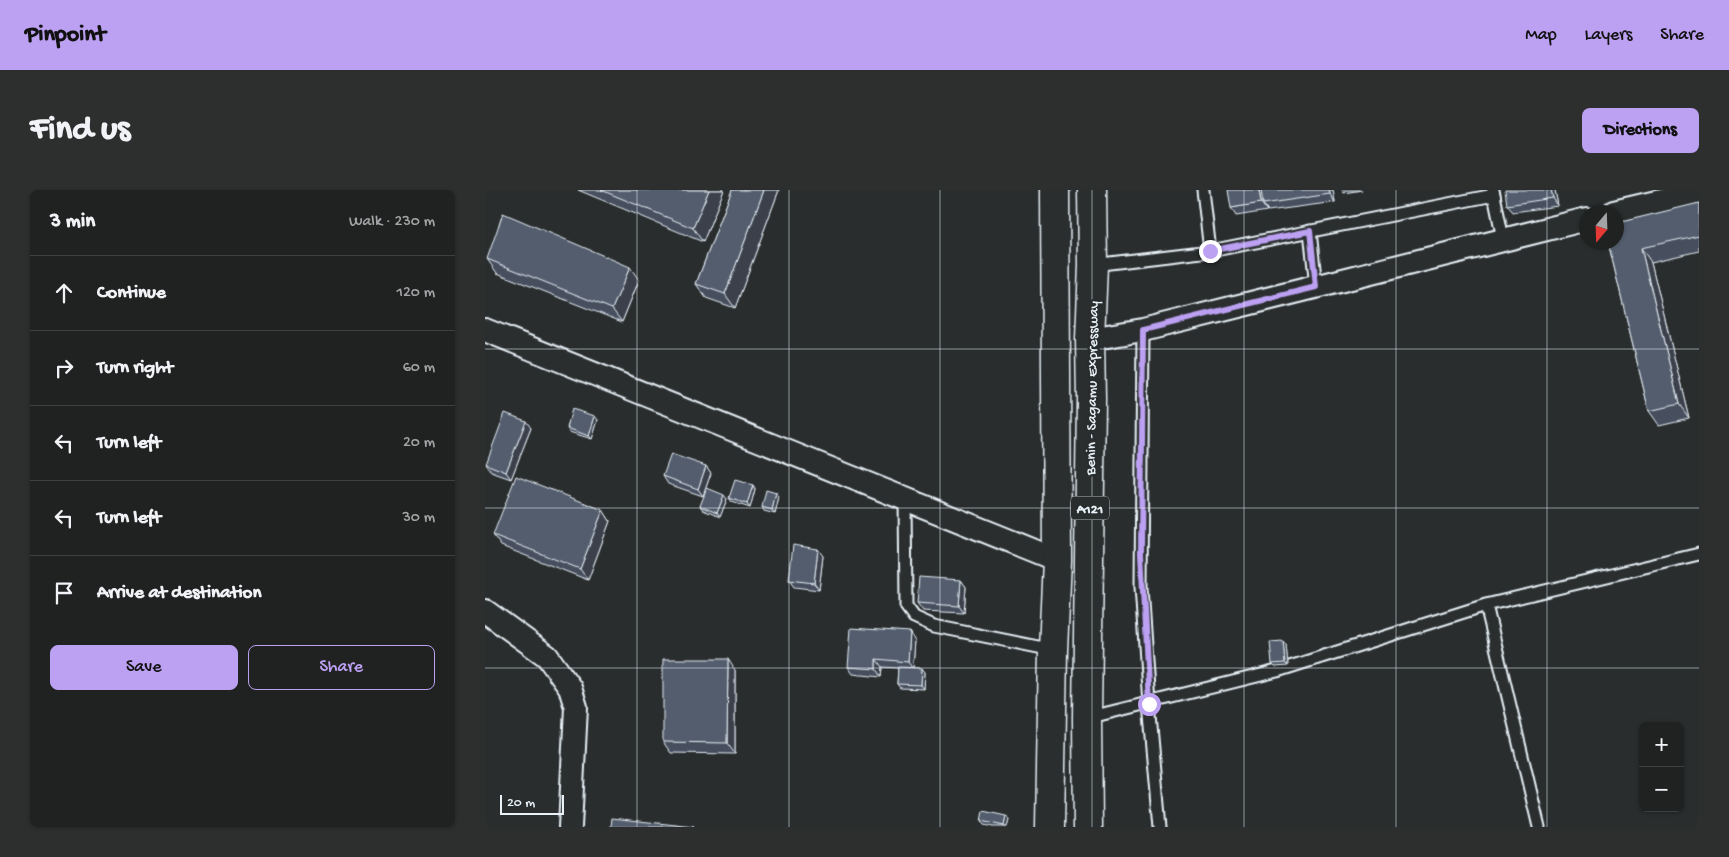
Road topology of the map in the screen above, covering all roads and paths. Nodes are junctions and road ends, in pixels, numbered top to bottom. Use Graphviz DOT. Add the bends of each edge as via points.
graph roads {
  1 [pos="1055,190"];
  2 [pos="1092,190"];
  3 [pos="1203,190"];
  4 [pos="1494,192"];
  5 [pos="1699,192"];
  6 [pos="1624,210"];
  7 [pos="1579,221"];
  8 [pos="1310,231"];
  9 [pos="1503,239"];
  10 [pos="1210,251"];
  11 [pos="1093,265"];
  12 [pos="1316,287"];
  13 [pos="485,330"];
  14 [pos="1143,330"];
  15 [pos="1090,339"];
  16 [pos="905,499"];
  17 [pos="1699,554"];
  18 [pos="1057,560"];
  19 [pos="1486,606"];
  20 [pos="485,612"];
  21 [pos="1053,650"];
  22 [pos="1149,704"];
  23 [pos="1087,718"];
  24 [pos="570,827"];
  25 [pos="1050,827"];
  26 [pos="1088,827"];
  27 [pos="1160,827"];
  28 [pos="1539,827"];
  1 -- 18 [label="highway, A121"];
  2 -- 11 [label="highway, Benin - Sagamu Expressway / A121"];
  3 -- 10 [label="lane"];
  4 -- 8 [label="lane"];
  4 -- 9 [label="lane"];
  5 -- 6 [label="street"];
  7 -- 9 [label="street"];
  8 -- 10 [label="lane"];
  8 -- 12 [label="lane"];
  9 -- 12 [label="street"];
  10 -- 11 [label="lane"];
  11 -- 15 [label="highway, Benin - Sagamu Expressway / A121"];
  12 -- 14 [label="street"];
  13 -- 16 [label="street"];
  14 -- 15 [label="street"];
  14 -- 22 [label="lane" via="1141,553"];
  15 -- 23 [label="highway, Benin - Sagamu Expressway / A121"];
  16 -- 18 [label="street"];
  16 -- 21 [label="lane" via="906,606 914,617 934,626"];
  17 -- 19 [label="lane"];
  18 -- 21 [label="highway, A121"];
  19 -- 22 [label="lane" via="1277,671"];
  19 -- 28 [label="lane"];
  20 -- 24 [label="street" via="547,656 570,688 576,707"];
  21 -- 25 [label="highway, A121"];
  22 -- 23 [label="lane"];
  22 -- 27 [label="lane"];
  23 -- 26 [label="highway, Benin - Sagamu Expressway / A121"];
}
